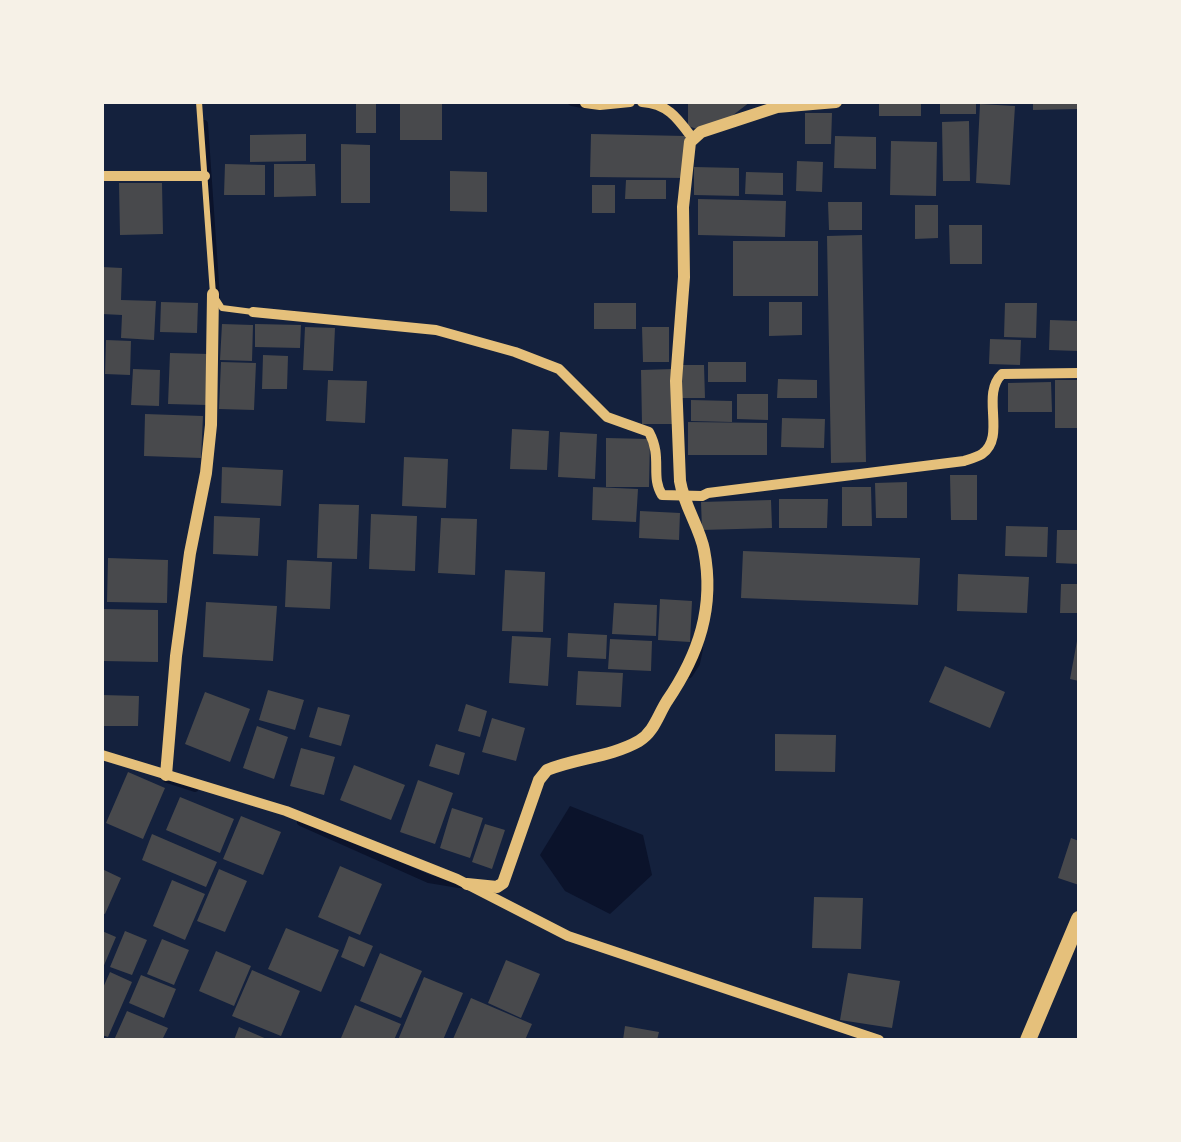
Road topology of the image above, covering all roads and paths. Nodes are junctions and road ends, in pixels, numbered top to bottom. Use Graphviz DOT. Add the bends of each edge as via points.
graph roads {
  1 [pos="199,102"];
  2 [pos="583,102"];
  3 [pos="630,102"];
  4 [pos="642,102"];
  5 [pos="836,102"];
  6 [pos="693,139"];
  7 [pos="102,176"];
  8 [pos="205,176"];
  9 [pos="213,294"];
  10 [pos="253,312"];
  11 [pos="1079,373"];
  12 [pos="682,496"];
  13 [pos="102,755"];
  14 [pos="166,775"];
  15 [pos="467,884"];
  16 [pos="1079,919"];
  17 [pos="879,1040"];
  18 [pos="1028,1040"];
  1 -- 8 [label="street"];
  2 -- 3 [label="street"];
  4 -- 6 [label="street" via="670,109"];
  5 -- 6 [label="main road" via="777,107 701,132"];
  6 -- 12 [label="main road" via="683,207 684,277 675,381"];
  7 -- 8 [label="street"];
  8 -- 9 [label="street"];
  9 -- 10 [label="street" via="222,308"];
  9 -- 14 [label="main road" via="211,425 176,656"];
  10 -- 12 [label="street" via="436,330 559,369 607,417 649,432 657,447 657,486 662,495"];
  11 -- 12 [label="street" via="1002,374 992,391 993,439 983,453 964,461"];
  12 -- 15 [label="main road" via="704,549 706,573 705,619 692,664 652,729 640,741 547,770 539,780 503,884"];
  13 -- 14 [label="street"];
  14 -- 15 [label="street" via="286,812"];
  15 -- 17 [label="street" via="568,936"];
  16 -- 18 [label="highway"];
}
